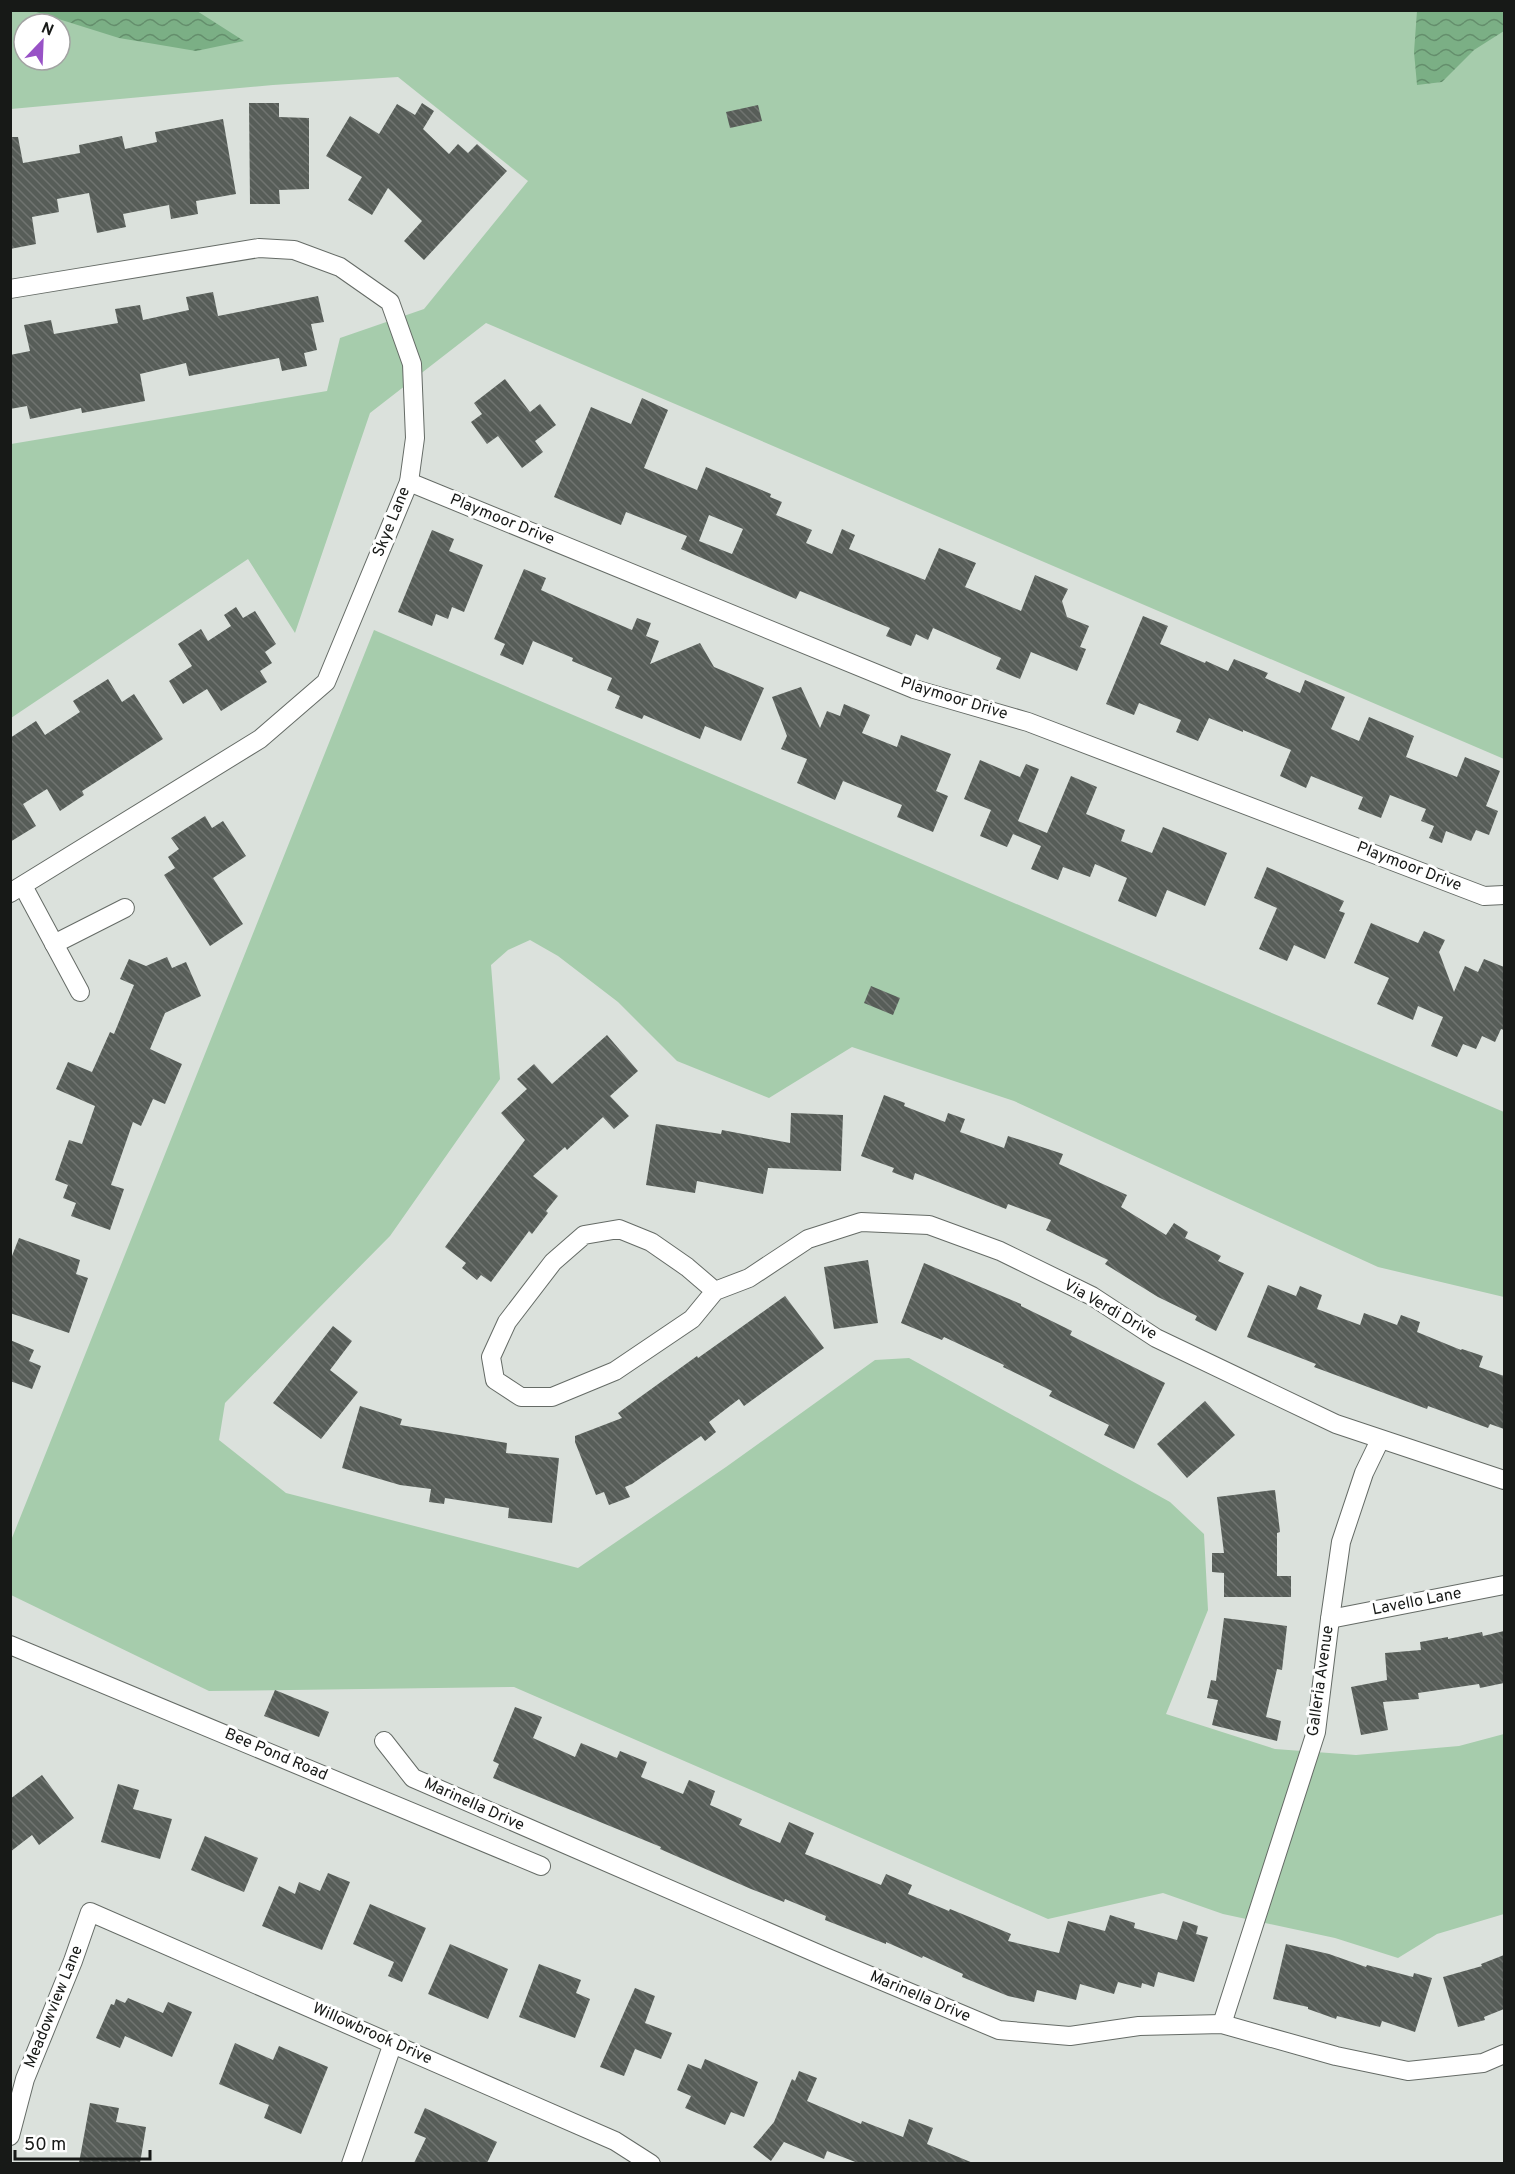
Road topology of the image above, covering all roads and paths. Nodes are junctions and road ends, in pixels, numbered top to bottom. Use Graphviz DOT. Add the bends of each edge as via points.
graph roads {
  1 [pos="10,289"];
  2 [pos="409,482"];
  3 [pos="17,889"];
  4 [pos="1504,895"];
  5 [pos="125,908"];
  6 [pos="54,944"];
  7 [pos="80,992"];
  8 [pos="715,1291"];
  9 [pos="1380,1440"];
  10 [pos="1504,1480"];
  11 [pos="1504,1585"];
  12 [pos="1330,1619"];
  13 [pos="10,1645"];
  14 [pos="384,1741"];
  15 [pos="541,1866"];
  16 [pos="90,1912"];
  17 [pos="1222,2024"];
  18 [pos="393,2043"];
  19 [pos="1504,2054"];
  20 [pos="10,2136"];
  21 [pos="351,2163"];
  22 [pos="651,2163"];
  1 -- 2 [label="street, Skye Lane" via="260,248 294,250 340,267 390,302 412,364 415,438"];
  2 -- 3 [label="street, Skye Lane" via="326,682 260,739"];
  2 -- 4 [label="street, Playmoor Drive" via="914,689 1028,722 1484,896"];
  3 -- 6 [label="street"];
  5 -- 6 [label="street"];
  6 -- 7 [label="street"];
  8 -- 8 [label="street, Via Verdi Drive" via="651,1242 620,1229 584,1235 553,1262 507,1322 491,1357 495,1380 521,1397 552,1397 615,1371 692,1319"];
  8 -- 9 [label="street, Via Verdi Drive" via="749,1278 808,1239 861,1222 929,1225 1000,1251 1092,1296 1156,1338 1336,1424"];
  9 -- 10 [label="street, Via Verdi Drive"];
  9 -- 12 [label="street, Galleria Avenue" via="1364,1473 1341,1542"];
  11 -- 12 [label="street, Lavello Lane"];
  12 -- 17 [label="street, Galleria Avenue" via="1316,1732"];
  13 -- 15 [label="street, Bee Pond Road"];
  14 -- 17 [label="street, Marinella Drive" via="413,1778 999,2030 1070,2037 1139,2026"];
  16 -- 18 [label="street, Willowbrook Drive"];
  16 -- 20 [label="street, Meadowview Lane" via="25,2079"];
  17 -- 19 [label="street, Marinella Drive" via="1336,2056 1408,2071 1483,2062"];
  18 -- 21 [label="street"];
  18 -- 22 [label="street, Willowbrook Drive" via="615,2141"];
}
